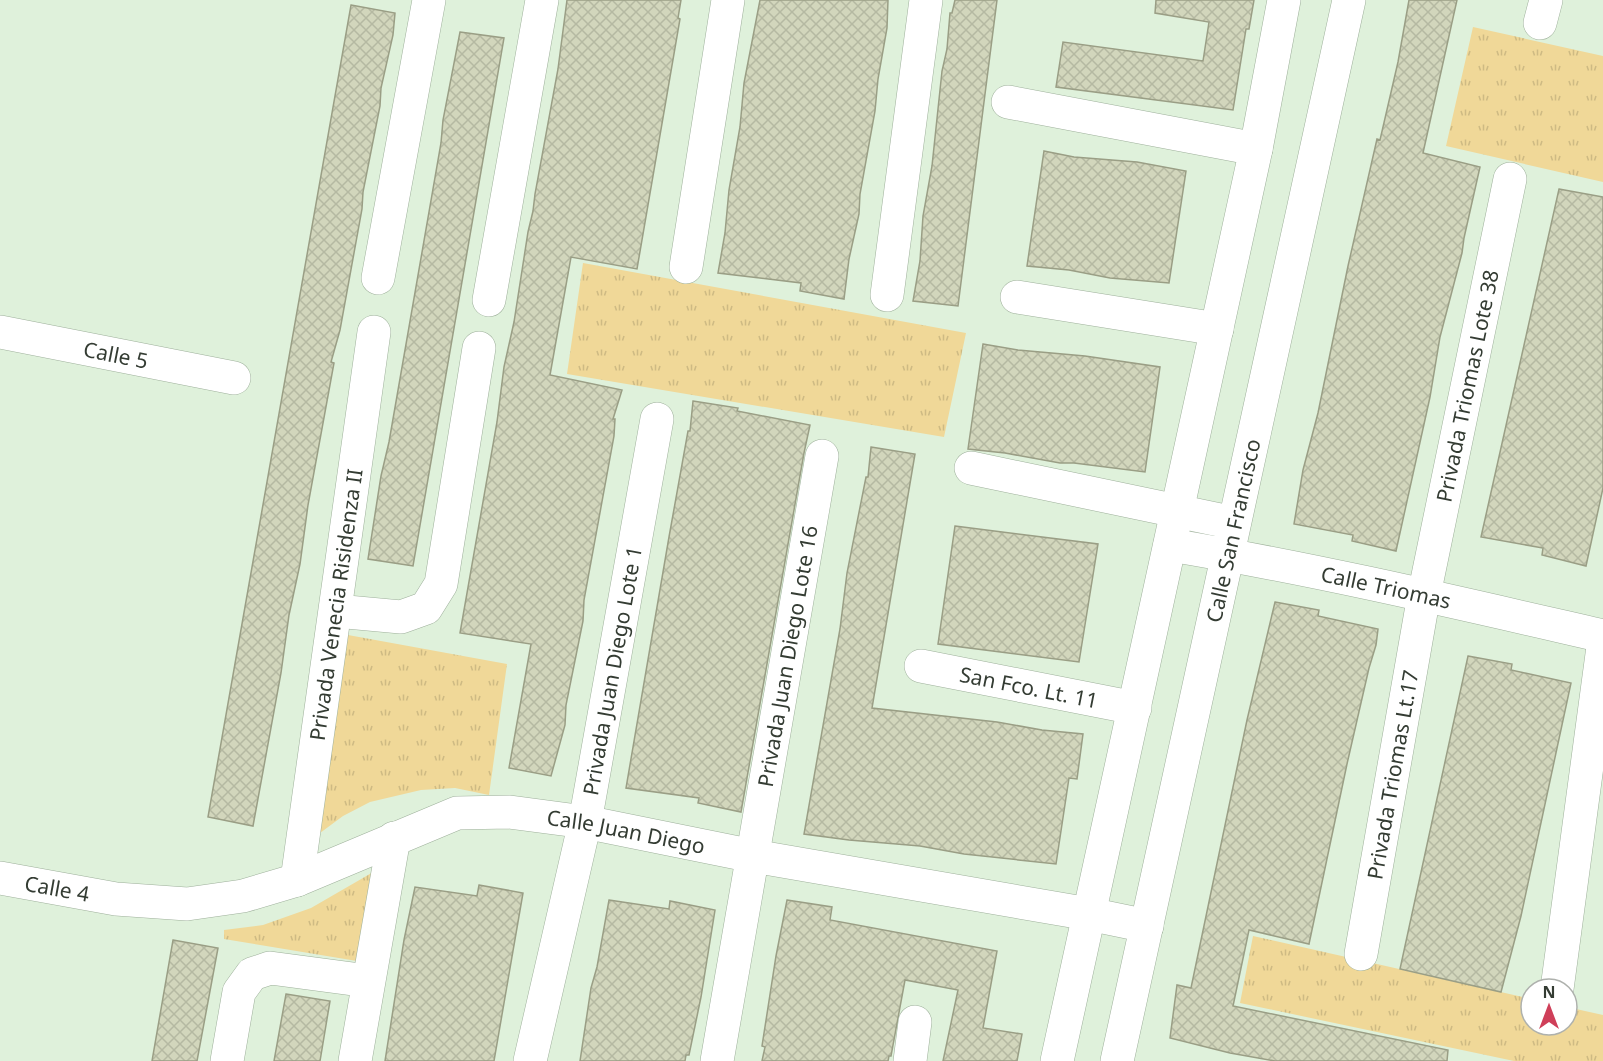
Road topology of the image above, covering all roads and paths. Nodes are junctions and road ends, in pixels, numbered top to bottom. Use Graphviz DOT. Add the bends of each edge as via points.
graph roads {
  1 [pos="429,0"];
  2 [pos="542,0"];
  3 [pos="728,0"];
  4 [pos="926,0"];
  5 [pos="1284,0"];
  6 [pos="1349,0"];
  7 [pos="1008,102"];
  8 [pos="1256,149"];
  9 [pos="1510,179"];
  10 [pos="686,267"];
  11 [pos="378,278"];
  12 [pos="887,296"];
  13 [pos="1017,297"];
  14 [pos="489,300"];
  15 [pos="1217,329"];
  16 [pos="0,332"];
  17 [pos="374,332"];
  18 [pos="479,348"];
  19 [pos="234,378"];
  20 [pos="657,419"];
  21 [pos="822,456"];
  22 [pos="971,468"];
  23 [pos="1177,512"];
  24 [pos="1231,539"];
  25 [pos="1170,545"];
  26 [pos="1424,596"];
  27 [pos="336,611"];
  28 [pos="1603,636"];
  29 [pos="1603,647"];
  30 [pos="921,666"];
  31 [pos="1135,708"];
  32 [pos="585,822"];
  33 [pos="394,838"];
  34 [pos="753,856"];
  35 [pos="0,878"];
  36 [pos="297,879"];
  37 [pos="116,899"];
  38 [pos="1089,914"];
  39 [pos="1147,926"];
  40 [pos="1361,954"];
  41 [pos="1559,977"];
  42 [pos="368,981"];
  43 [pos="915,1022"];
  44 [pos="227,1061"];
  45 [pos="355,1061"];
  46 [pos="530,1061"];
  47 [pos="717,1061"];
  48 [pos="910,1061"];
  49 [pos="1057,1061"];
  50 [pos="1117,1061"];
  1 -- 11 [label="street"];
  2 -- 14 [label="street"];
  3 -- 10 [label="street"];
  4 -- 12 [label="street"];
  5 -- 8 [label="street"];
  6 -- 24 [label="street, Calle San Francisco"];
  7 -- 8 [label="street"];
  8 -- 15 [label="street"];
  9 -- 26 [label="street, Privada Triomas Lote 38"];
  13 -- 15 [label="street"];
  15 -- 23 [label="street"];
  16 -- 19 [label="street, Calle 5"];
  17 -- 27 [label="street, Privada Venecia Risidenza II"];
  18 -- 27 [label="street" via="441,584 426,608 400,617"];
  20 -- 32 [label="street, Privada Juan Diego Lote 1"];
  21 -- 34 [label="street, Privada Juan Diego Lote 16"];
  22 -- 23 [label="street"];
  23 -- 24 [label="street"];
  23 -- 25 [label="street"];
  24 -- 25 [label="street, Calle Triomas"];
  24 -- 26 [label="street, Calle Triomas"];
  24 -- 39 [label="street, Calle San Francisco"];
  25 -- 31 [label="street"];
  26 -- 28 [label="street, Calle Triomas"];
  26 -- 40 [label="street, Privada Triomas Lt.17"];
  27 -- 36 [label="street, Privada Venecia Risidenza II"];
  29 -- 41 [label="street"];
  30 -- 31 [label="street, San Fco. Lt. 11"];
  31 -- 38 [label="street"];
  32 -- 33 [label="street, Calle Juan Diego" via="510,812 457,813"];
  32 -- 34 [label="street, Calle Juan Diego"];
  32 -- 46 [label="street, Privada Juan Diego Lote 1"];
  33 -- 36 [label="street, Calle Juan Diego"];
  33 -- 42 [label="street"];
  34 -- 38 [label="street, Calle Juan Diego"];
  34 -- 47 [label="street, Privada Juan Diego Lote 16"];
  35 -- 37 [label="street, Calle 4"];
  36 -- 37 [label="street, Calle Juan Diego" via="243,896 187,904"];
  38 -- 39 [label="street, Calle Juan Diego"];
  38 -- 49 [label="street"];
  39 -- 50 [label="street, Calle San Francisco"];
  42 -- 44 [label="street" via="270,968 252,974 239,992"];
  42 -- 45 [label="street"];
  43 -- 48 [label="street"];
}
